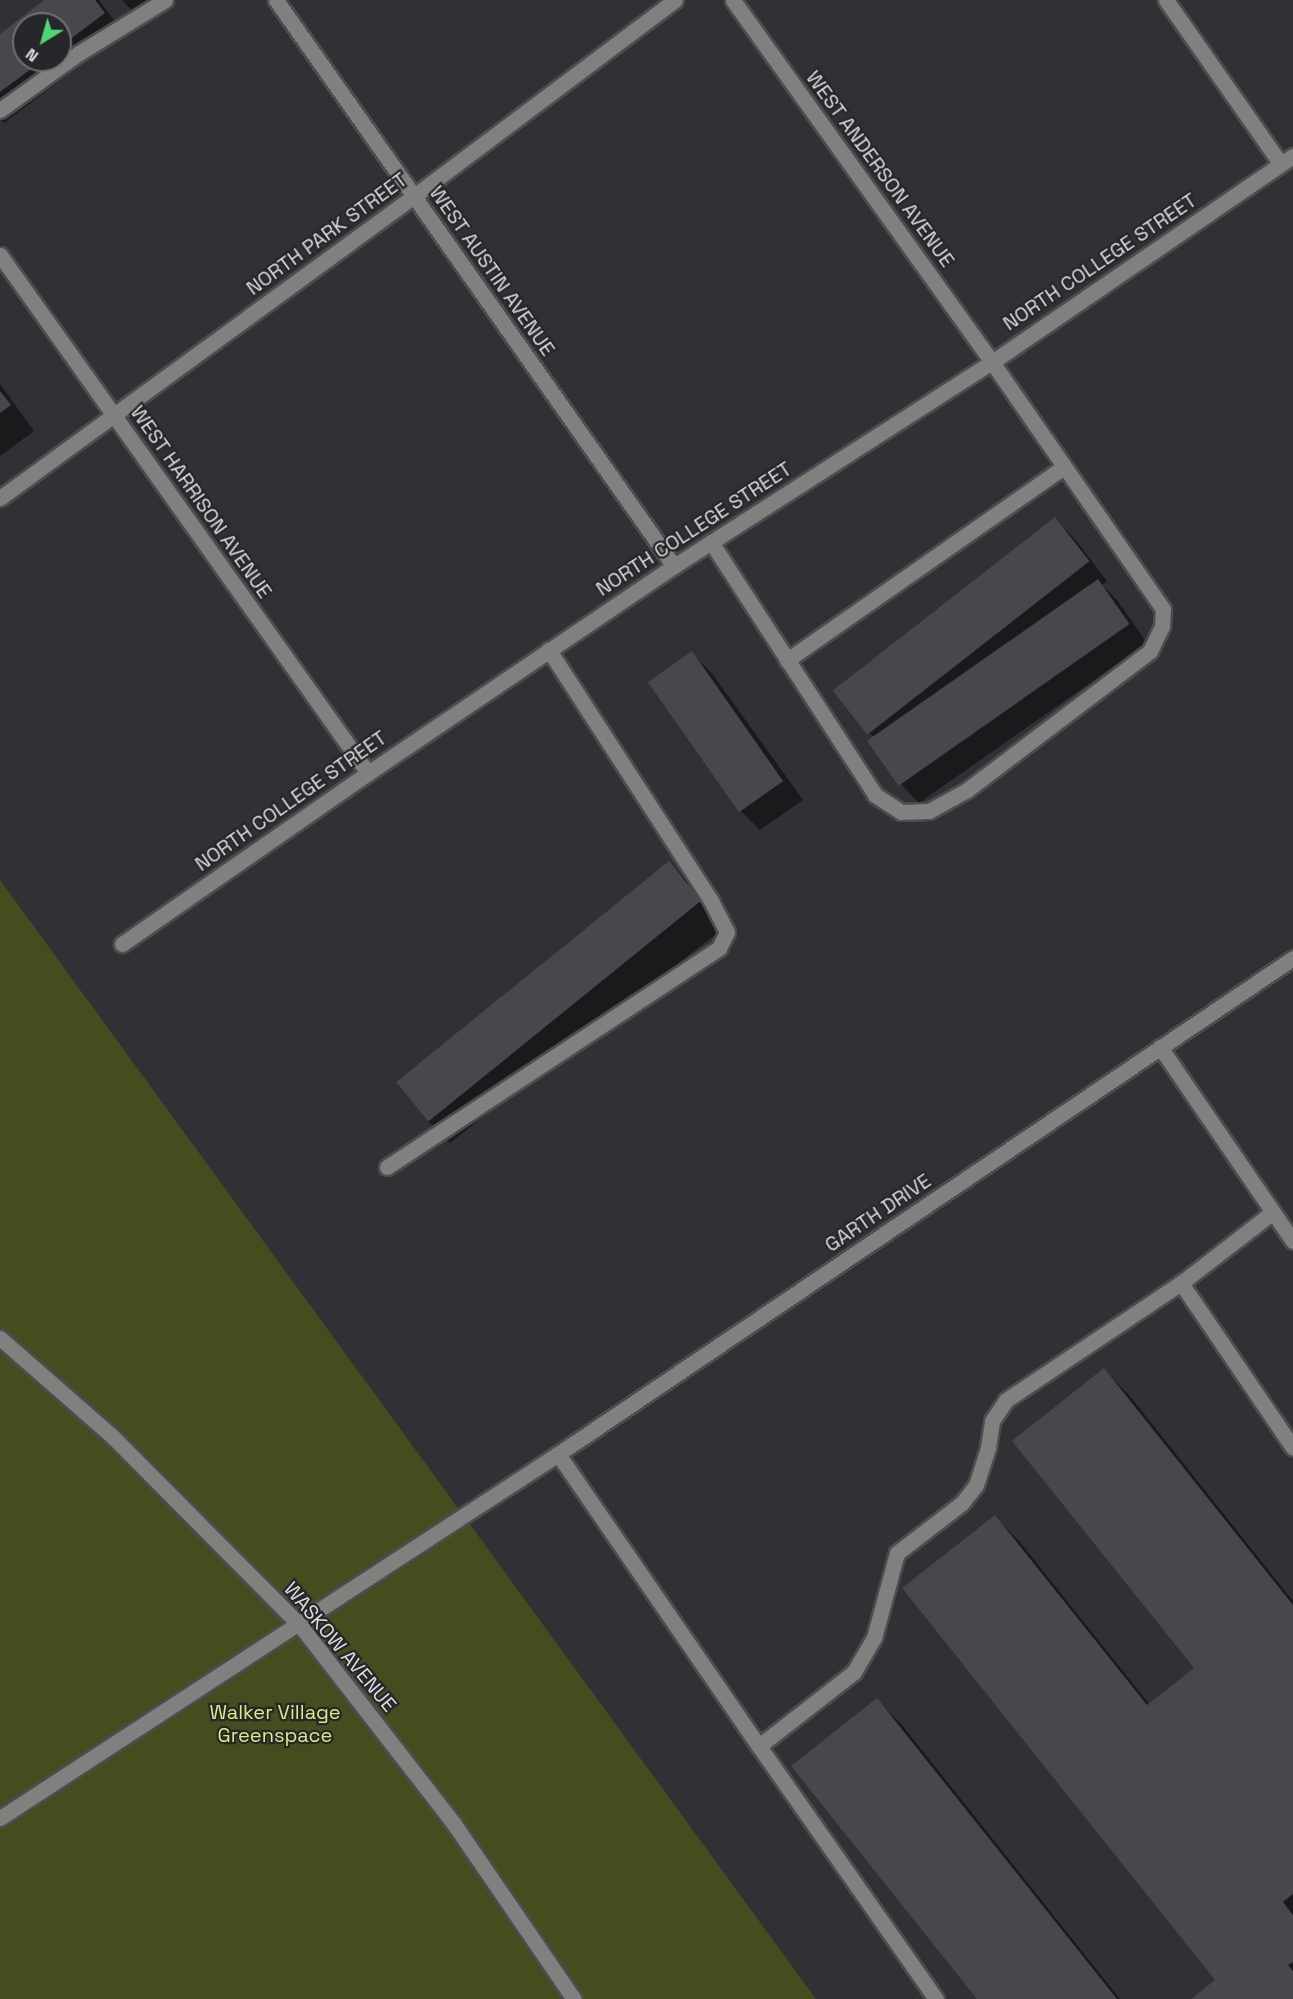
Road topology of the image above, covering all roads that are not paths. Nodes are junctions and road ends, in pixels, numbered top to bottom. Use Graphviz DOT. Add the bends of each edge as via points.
graph roads {
  1 [pos="165,0"];
  2 [pos="276,0"];
  3 [pos="675,0"];
  4 [pos="733,0"];
  5 [pos="1166,0"];
  6 [pos="0,111"];
  7 [pos="1287,160"];
  8 [pos="414,196"];
  9 [pos="0,255"];
  10 [pos="992,362"];
  11 [pos="114,415"];
  12 [pos="1064,467"];
  13 [pos="0,498"];
  14 [pos="711,542"];
  15 [pos="674,566"];
  16 [pos="549,650"];
  17 [pos="787,660"];
  18 [pos="368,773"];
  19 [pos="122,944"];
  20 [pos="1293,958"];
  21 [pos="1160,1047"];
  22 [pos="387,1167"];
  23 [pos="1273,1212"];
  24 [pos="1293,1241"];
  25 [pos="1181,1283"];
  26 [pos="0,1338"];
  27 [pos="1293,1449"];
  28 [pos="558,1454"];
  29 [pos="299,1624"];
  30 [pos="759,1746"];
  31 [pos="0,1818"];
  32 [pos="574,1999"];
  33 [pos="936,1999"];
  1 -- 6 [label="street" via="79,53"];
  2 -- 8 [label="street, WEST AUSTIN AVENUE"];
  3 -- 8 [label="street, NORTH PARK STREET"];
  4 -- 10 [label="street, WEST ANDERSON AVENUE"];
  5 -- 7 [label="street"];
  7 -- 10 [label="street, NORTH COLLEGE STREET"];
  8 -- 11 [label="street, NORTH PARK STREET"];
  8 -- 15 [label="street, WEST AUSTIN AVENUE"];
  9 -- 11 [label="street, WEST HARRISON AVENUE"];
  10 -- 12 [label="street, WEST ANDERSON AVENUE"];
  10 -- 14 [label="street, NORTH COLLEGE STREET"];
  11 -- 13 [label="street, NORTH PARK STREET"];
  11 -- 18 [label="street, WEST HARRISON AVENUE"];
  12 -- 17 [label="street"];
  12 -- 17 [label="street, WEST ANDERSON AVENUE" via="1163,609 1162,626 1150,651 967,790 920,812 901,812 874,795"];
  14 -- 15 [label="street, NORTH COLLEGE STREET"];
  14 -- 17 [label="street, WEST ANDERSON AVENUE"];
  15 -- 16 [label="street, NORTH COLLEGE STREET"];
  16 -- 18 [label="street, NORTH COLLEGE STREET"];
  16 -- 22 [label="street" via="710,899 727,933 719,948"];
  18 -- 19 [label="street, NORTH COLLEGE STREET"];
  20 -- 21 [label="street, GARTH DRIVE"];
  21 -- 23 [label="street"];
  21 -- 28 [label="street, GARTH DRIVE"];
  23 -- 24 [label="street"];
  23 -- 25 [label="street"];
  25 -- 27 [label="street"];
  25 -- 30 [label="street" via="1006,1400 992,1421 976,1485 962,1503 897,1553 874,1638 854,1672"];
  26 -- 29 [label="street, WASKOW AVENUE" via="112,1436"];
  28 -- 29 [label="street, GARTH DRIVE"];
  28 -- 30 [label="street"];
  29 -- 31 [label="street, GARTH DRIVE"];
  29 -- 32 [label="street, WASKOW AVENUE" via="454,1824"];
  30 -- 33 [label="street"];
}
